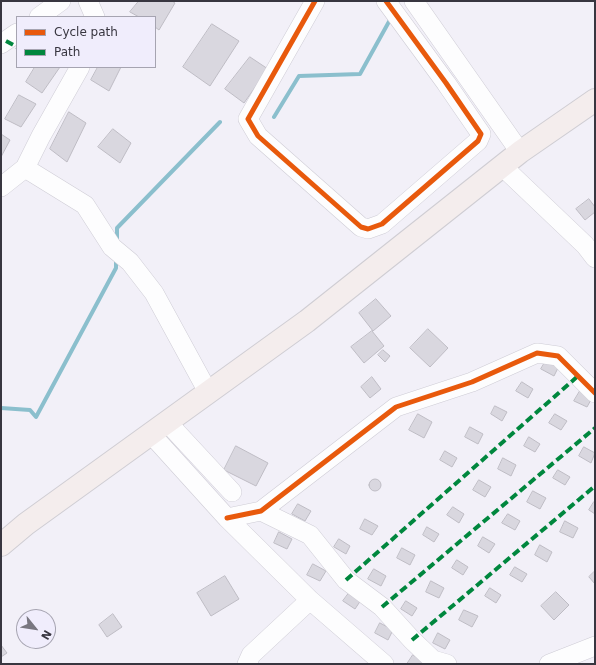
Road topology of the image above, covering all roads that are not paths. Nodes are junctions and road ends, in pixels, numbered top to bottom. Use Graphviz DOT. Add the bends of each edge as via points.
graph roads {
  1 [pos="61,1"];
  2 [pos="88,1"];
  3 [pos="315,1"];
  4 [pos="386,1"];
  5 [pos="414,1"];
  6 [pos="40,16"];
  7 [pos="95,16"];
  8 [pos="16,34"];
  9 [pos="1,44"];
  10 [pos="79,68"];
  11 [pos="462,71"];
  12 [pos="446,83"];
  13 [pos="595,100"];
  14 [pos="520,152"];
  15 [pos="502,166"];
  16 [pos="25,168"];
  17 [pos="1,187"];
  18 [pos="592,247"];
  19 [pos="208,392"];
  20 [pos="595,393"];
  21 [pos="159,428"];
  22 [pos="232,492"];
  23 [pos="261,511"];
  24 [pos="227,518"];
  25 [pos="1,545"];
  26 [pos="310,600"];
  27 [pos="595,646"];
  28 [pos="247,664"];
  29 [pos="384,664"];
  30 [pos="447,664"];
  31 [pos="549,664"];
  1 -- 6 [label="street"];
  2 -- 7 [label="street"];
  3 -- 12 [label="street" via="248,120 258,136 361,227 368,229 382,224 478,141 481,134"];
  4 -- 12 [label="street"];
  5 -- 11 [label="street"];
  8 -- 9 [label="street"];
  10 -- 16 [label="street" via="40,136"];
  11 -- 12 [label="street"];
  11 -- 14 [label="street"];
  13 -- 14 [label="main road"];
  14 -- 15 [label="main road"];
  15 -- 18 [label="street"];
  15 -- 19 [label="main road" via="307,321"];
  16 -- 17 [label="street"];
  16 -- 19 [label="street" via="85,205 116,250 130,262 154,293"];
  19 -- 21 [label="main road"];
  20 -- 23 [label="street" via="558,356 537,353 472,382 396,408"];
  21 -- 22 [label="street"];
  21 -- 24 [label="street"];
  21 -- 25 [label="main road"];
  23 -- 24 [label="street"];
  23 -- 30 [label="street" via="310,535 346,580 382,608 433,660"];
  24 -- 26 [label="street"];
  26 -- 28 [label="street" via="251,655"];
  26 -- 29 [label="street"];
  27 -- 31 [label="street"];
}
